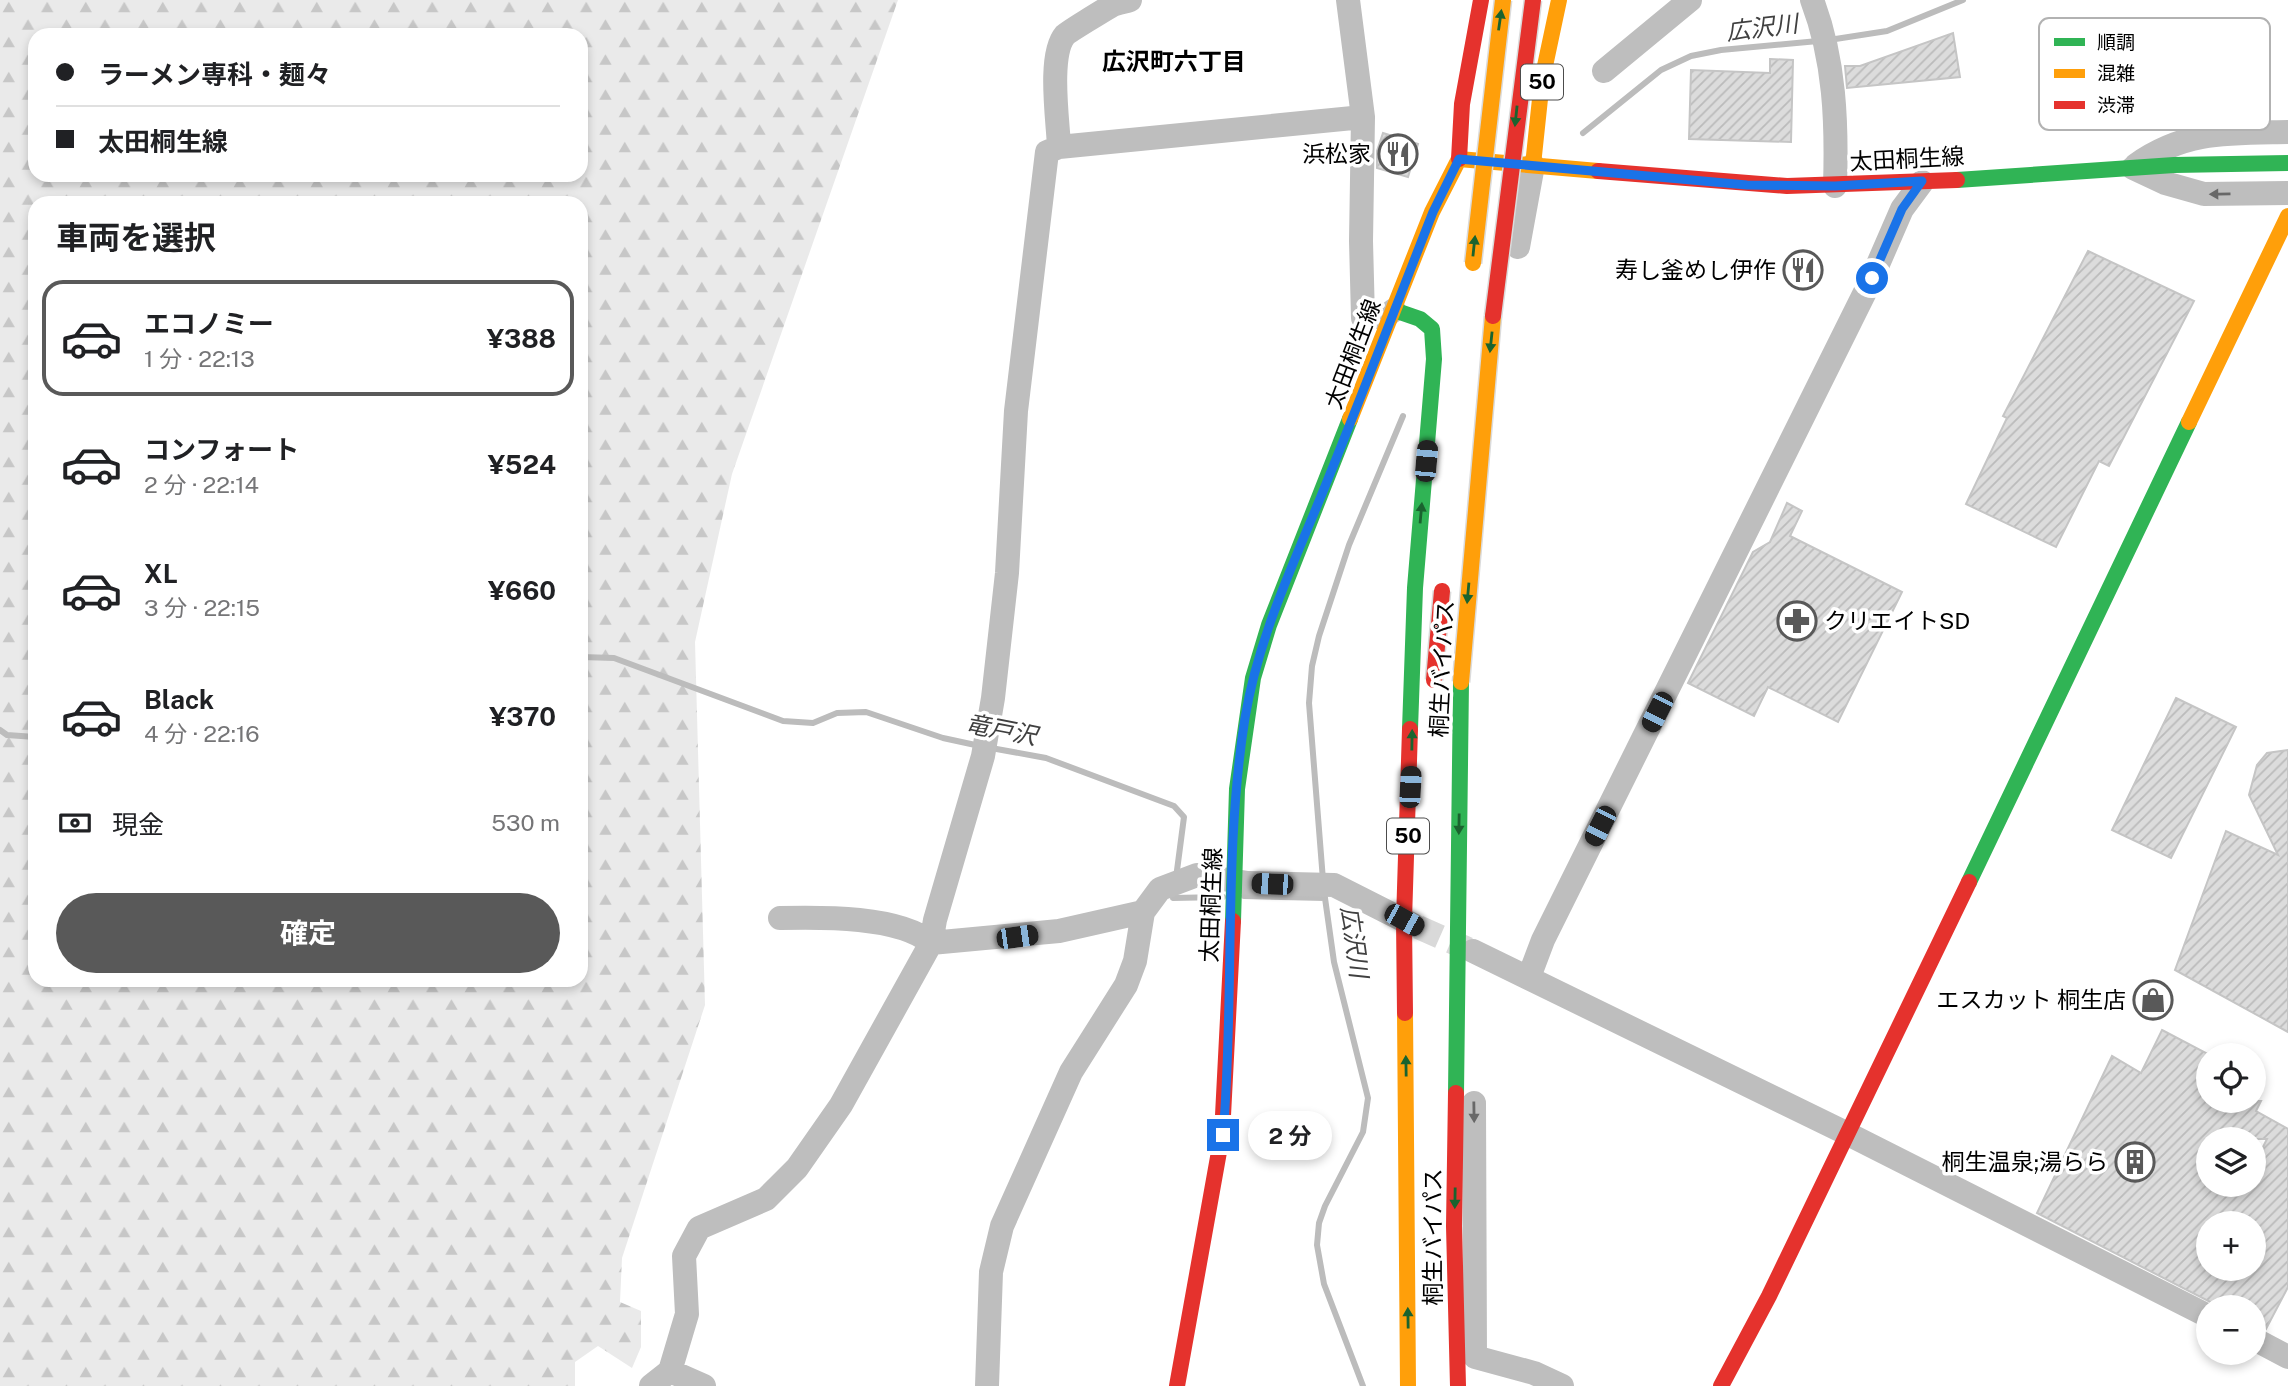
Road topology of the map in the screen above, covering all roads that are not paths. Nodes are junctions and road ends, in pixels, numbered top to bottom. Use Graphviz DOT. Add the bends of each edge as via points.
graph roads {
  1 [pos="1130,0"];
  2 [pos="1348,0"];
  3 [pos="1482,0"];
  4 [pos="1503,0"];
  5 [pos="1533,0"];
  6 [pos="1559,0"];
  7 [pos="1812,0"];
  8 [pos="1688,1"];
  9 [pos="1604,71"];
  10 [pos="1363,117"];
  11 [pos="2288,132"];
  12 [pos="1059,147"];
  13 [pos="1459,159"];
  14 [pos="2288,163"];
  15 [pos="1533,165"];
  16 [pos="2132,168"];
  17 [pos="1922,181"];
  18 [pos="1835,186"];
  19 [pos="2288,193"];
  20 [pos="2288,216"];
  21 [pos="1471,279"];
  22 [pos="1394,310"];
  23 [pos="1444,569"];
  24 [pos="1434,686"];
  25 [pos="1234,879"];
  26 [pos="1143,912"];
  27 [pos="779,918"];
  28 [pos="1418,925"];
  29 [pos="931,943"];
  30 [pos="1473,951"];
  31 [pos="1529,977"];
  32 [pos="1848,1134"];
  33 [pos="2196,1310"];
  34 [pos="2266,1345"];
  35 [pos="1475,1357"];
  36 [pos="2288,1357"];
  37 [pos="660,1378"];
  38 [pos="704,1386"];
  39 [pos="987,1386"];
  40 [pos="1177,1386"];
  41 [pos="1408,1386"];
  42 [pos="1458,1386"];
  43 [pos="1475,1386"];
  44 [pos="1562,1386"];
  45 [pos="1721,1386"];
  1 -- 12 [label="street" via="1112,5 1073,29 1060,43 1056,88"];
  2 -- 10 [label="street"];
  3 -- 13 [label="main road" via="1462,104"];
  21 -- 4 [label="main road, 50, one-way, bridge"];
  5 -- 42 [label="main road, 桐生バイパス / 50, one-way, bridge" via="1518,92 1487,378 1461,682 1454,1226"];
  6 -- 15 [label="main road, 50" via="1542,80"];
  7 -- 18 [label="street" via="1826,41 1834,94"];
  8 -- 9 [label="street"];
  10 -- 12 [label="street"];
  10 -- 22 [label="street" via="1363,318 1386,316"];
  11 -- 16 [label="street" via="2194,136 2152,153"];
  12 -- 29 [label="street" via="1047,152 1044,162 1016,411 1007,573 993,698 983,756"];
  13 -- 15 [label="main road, 太田桐生線"];
  13 -- 22 [label="main road, 太田桐生線"];
  14 -- 16 [label="main road, 太田桐生線"];
  15 -- 18 [label="main road, 太田桐生線" via="1657,179"];
  15 -- 30 [label="street" via="1509,308 1488,532 1475,741"];
  16 -- 17 [label="main road, 太田桐生線"];
  19 -- 16 [label="street, one-way" via="2204,194"];
  17 -- 18 [label="main road, 太田桐生線"];
  17 -- 31 [label="street" via="1902,209 1543,940"];
  20 -- 32 [label="main road"];
  22 -- 25 [label="main road, 太田桐生線" via="1260,655 1241,754"];
  28 -- 22 [label="main road, 50, one-way" via="1415,588 1434,359 1432,329 1420,319"];
  23 -- 24 [label="main road, 桐生バイパス, bridge"];
  25 -- 26 [label="street" via="1197,875 1171,882"];
  25 -- 28 [label="street" via="1326,885"];
  25 -- 40 [label="main road, 太田桐生線" via="1223,1135"];
  26 -- 29 [label="street" via="1038,934"];
  26 -- 39 [label="street" via="1126,985 1071,1072 1002,1226 991,1272"];
  27 -- 29 [label="street" via="824,917 880,925 919,933"];
  41 -- 28 [label="main road, 50, one-way"];
  29 -- 37 [label="street" via="841,1105 797,1168 766,1199 699,1228 684,1256 687,1314"];
  30 -- 31 [label="street"];
  30 -- 35 [label="street, one-way"];
  31 -- 32 [label="street"];
  32 -- 33 [label="street"];
  32 -- 45 [label="main road"];
  34 -- 36 [label="street"];
  35 -- 43 [label="main road"];
  35 -- 44 [label="street"];
  37 -- 38 [label="street"];
}
